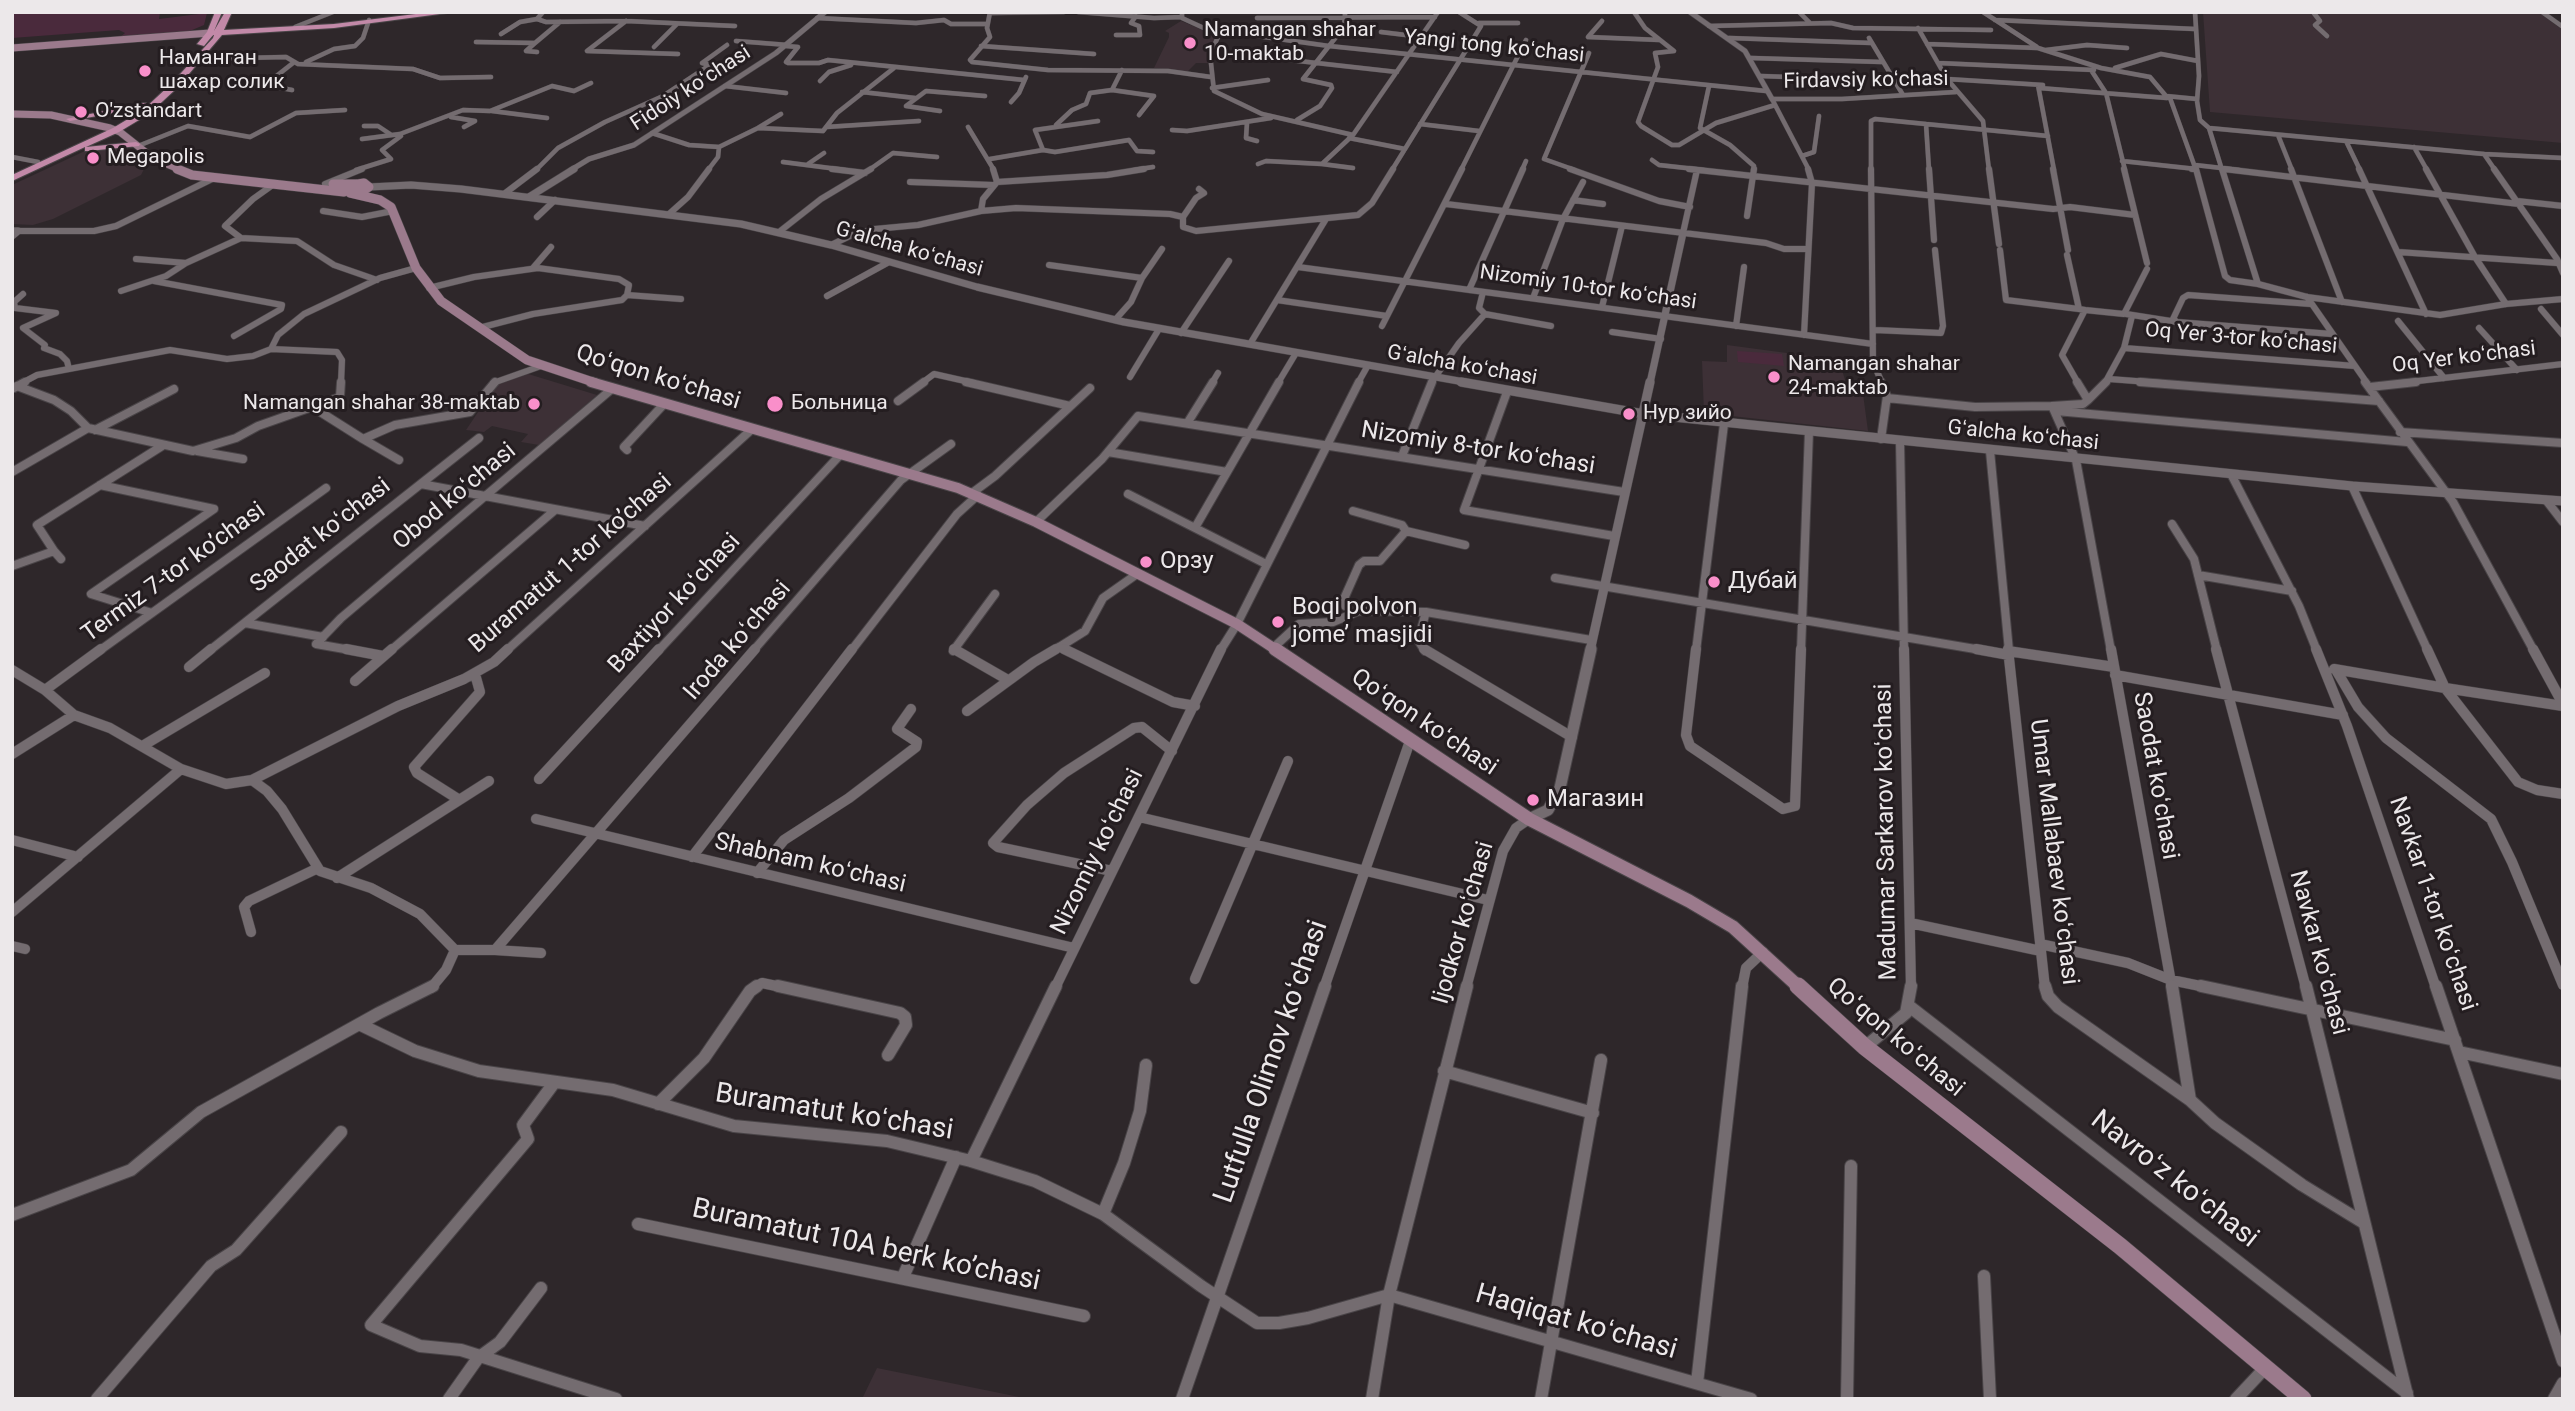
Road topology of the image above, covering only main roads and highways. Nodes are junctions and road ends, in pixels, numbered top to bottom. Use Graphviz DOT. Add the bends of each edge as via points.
graph roads {
  1 [pos="219,12"];
  2 [pos="229,12"];
  3 [pos="434,12"];
  4 [pos="452,12"];
  5 [pos="414,13"];
  6 [pos="369,22"];
  7 [pos="221,32"];
  8 [pos="210,33"];
  9 [pos="12,48"];
  10 [pos="143,105"];
  11 [pos="12,114"];
  12 [pos="70,119"];
  13 [pos="113,129"];
  14 [pos="137,145"];
  15 [pos="63,155"];
  16 [pos="12,176"];
  17 [pos="356,184"];
  18 [pos="298,186"];
  19 [pos="347,193"];
  20 [pos="373,193"];
  21 [pos="2303,1399"];
  1 -- 8 [label="main road"];
  2 -- 7 [label="main road"];
  3 -- 5 [label="main road"];
  4 -- 6 [label="main road"];
  5 -- 6 [label="main road"];
  6 -- 7 [label="main road"];
  6 -- 7 [label="main road"];
  7 -- 8 [label="main road"];
  7 -- 13 [label="main road" via="161,99"];
  8 -- 9 [label="main road"];
  8 -- 10 [label="main road"];
  10 -- 12 [label="main road"];
  10 -- 13 [label="main road"];
  11 -- 12 [label="main road"];
  12 -- 13 [label="main road"];
  13 -- 14 [label="main road, Qoʻqon koʻchasi"];
  13 -- 15 [label="main road"];
  13 -- 16 [label="main road"];
  14 -- 15 [label="main road" via="97,146"];
  14 -- 18 [label="main road, Qoʻqon koʻchasi" via="153,158 192,175"];
  15 -- 16 [label="main road"];
  17 -- 18 [label="main road, Qoʻqon koʻchasi"];
  17 -- 19 [label="main road" via="345,188"];
  17 -- 20 [label="main road, Qoʻqon koʻchasi" via="364,183"];
  18 -- 19 [label="main road, Qoʻqon koʻchasi"];
  19 -- 20 [label="main road, Qoʻqon koʻchasi"];
  19 -- 20 [label="main road"];
  20 -- 21 [label="main road, Qoʻqon koʻchasi" via="393,211 416,268 440,301 527,359 664,404 975,494 1036,522 1237,624 1529,819 1733,927 1865,1046 2120,1245"];
}
